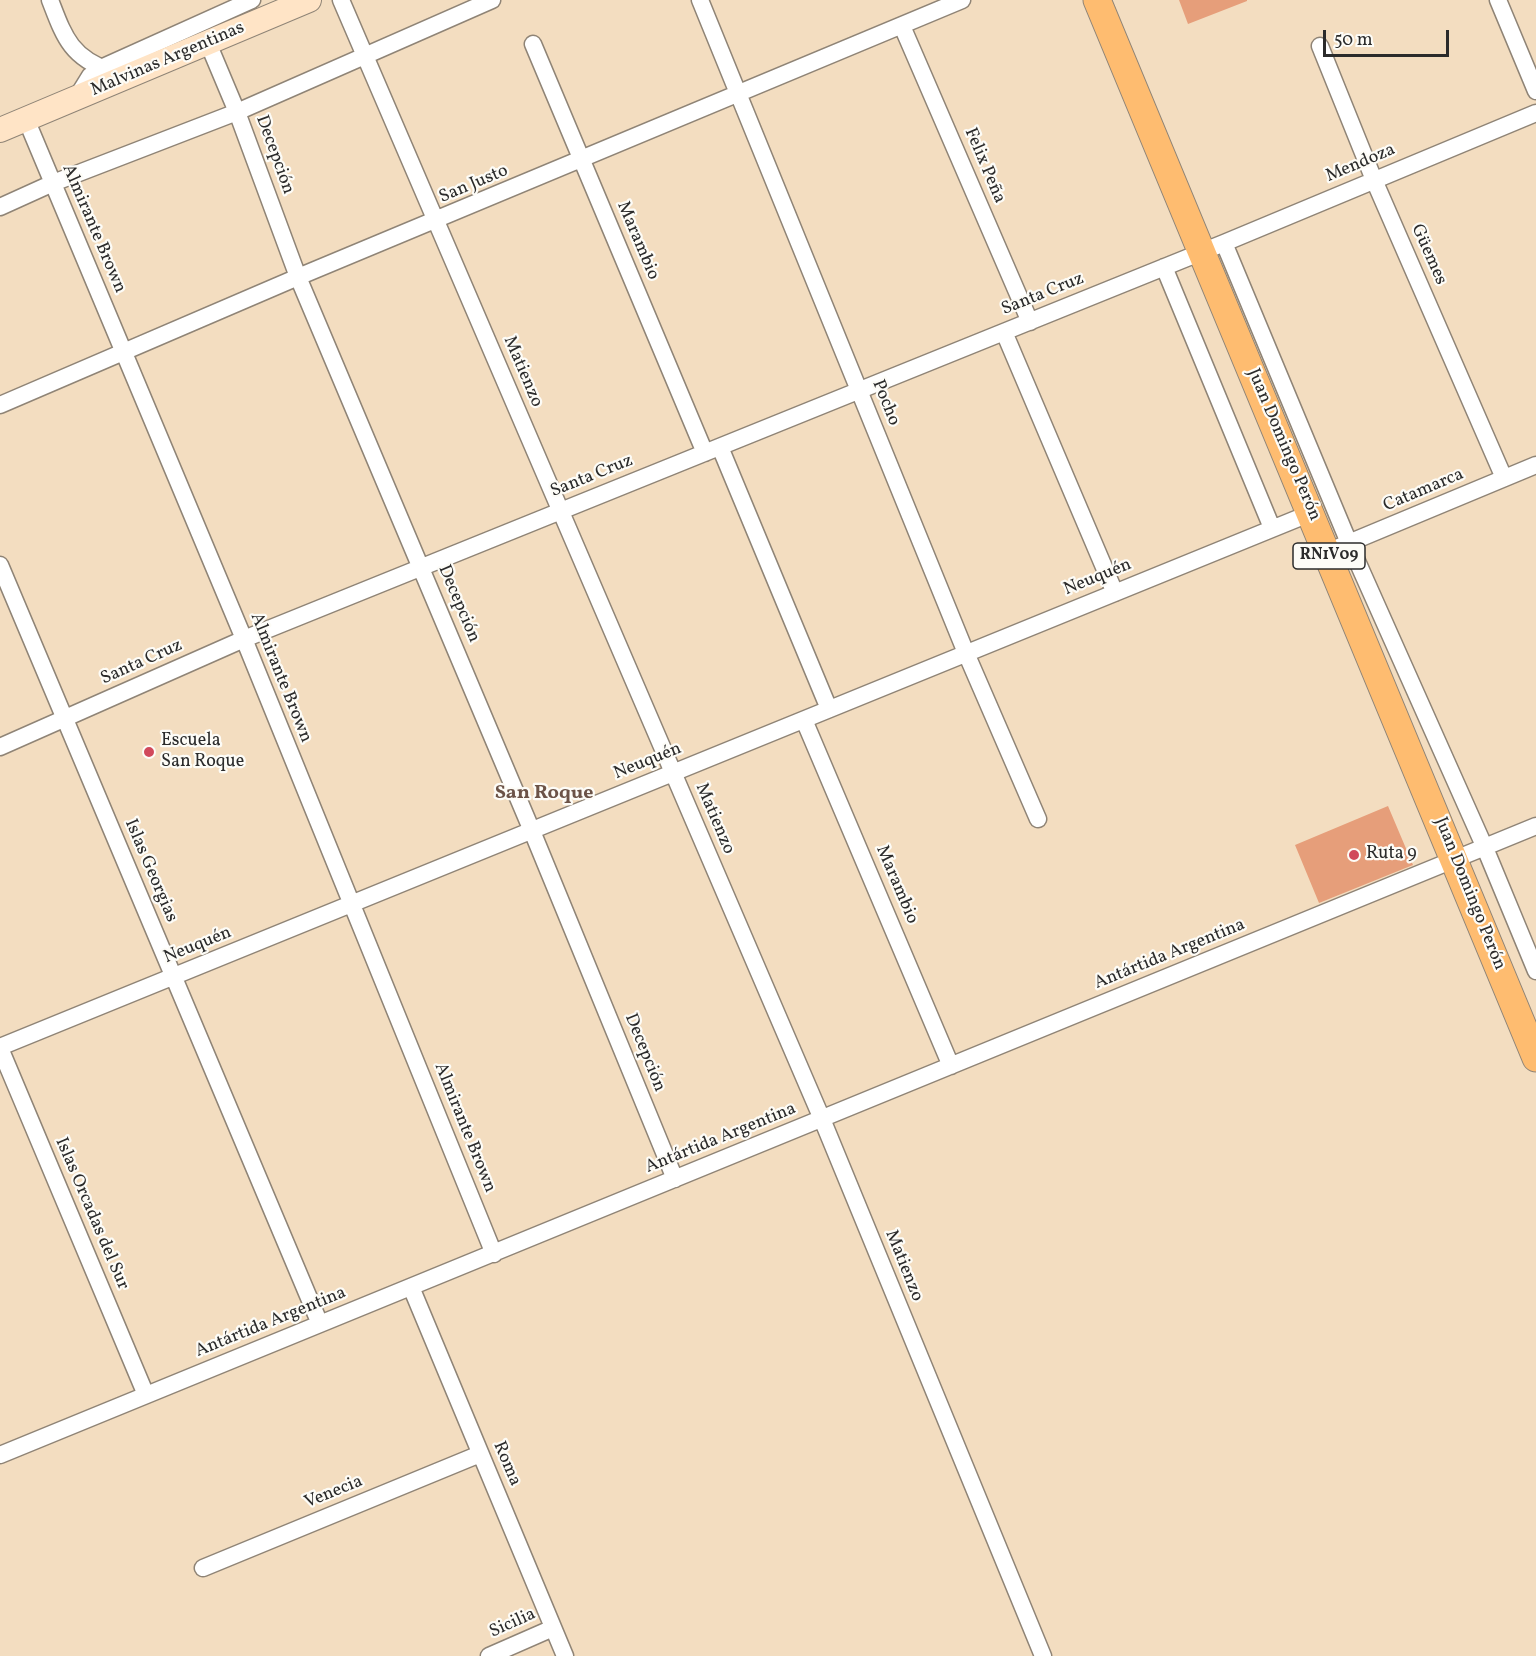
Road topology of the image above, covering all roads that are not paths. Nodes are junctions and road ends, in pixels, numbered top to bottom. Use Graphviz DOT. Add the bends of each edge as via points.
graph roads {
  1 [pos="50,0"];
  2 [pos="252,0"];
  3 [pos="309,0"];
  4 [pos="341,0"];
  5 [pos="492,0"];
  6 [pos="700,0"];
  7 [pos="963,0"];
  8 [pos="1096,0"];
  9 [pos="1498,0"];
  10 [pos="225,15"];
  11 [pos="902,26"];
  12 [pos="208,43"];
  13 [pos="533,44"];
  14 [pos="1320,46"];
  15 [pos="365,56"];
  16 [pos="101,68"];
  17 [pos="126,77"];
  18 [pos="1536,91"];
  19 [pos="738,94"];
  20 [pos="76,98"];
  21 [pos="237,112"];
  22 [pos="1536,113"];
  23 [pos="26,119"];
  24 [pos="0,130"];
  25 [pos="582,160"];
  26 [pos="1374,180"];
  27 [pos="53,183"];
  28 [pos="0,207"];
  29 [pos="436,222"];
  30 [pos="1213,248"];
  31 [pos="1164,267"];
  32 [pos="298,277"];
  33 [pos="1030,322"];
  34 [pos="1004,332"];
  35 [pos="124,353"];
  36 [pos="859,391"];
  37 [pos="0,405"];
  38 [pos="712,450"];
  39 [pos="1536,465"];
  40 [pos="1504,478"];
  41 [pos="561,511"];
  42 [pos="1311,513"];
  43 [pos="1272,528"];
  44 [pos="1338,548"];
  45 [pos="0,565"];
  46 [pos="422,567"];
  47 [pos="1115,593"];
  48 [pos="244,639"];
  49 [pos="966,653"];
  50 [pos="829,709"];
  51 [pos="65,718"];
  52 [pos="804,720"];
  53 [pos="0,747"];
  54 [pos="673,773"];
  55 [pos="1038,819"];
  56 [pos="1536,826"];
  57 [pos="532,831"];
  58 [pos="1485,848"];
  59 [pos="1456,859"];
  60 [pos="352,904"];
  61 [pos="1536,971"];
  62 [pos="174,977"];
  63 [pos="0,1047"];
  64 [pos="1536,1058"];
  65 [pos="951,1066"];
  66 [pos="822,1119"];
  67 [pos="675,1179"];
  68 [pos="494,1254"];
  69 [pos="411,1287"];
  70 [pos="320,1324"];
  71 [pos="146,1395"];
  72 [pos="480,1454"];
  73 [pos="0,1455"];
  74 [pos="202,1568"];
  75 [pos="553,1628"];
  76 [pos="489,1656"];
  77 [pos="565,1656"];
  78 [pos="1043,1656"];
  1 -- 16 [label="street" via="65,39 76,54"];
  2 -- 10 [label="street"];
  3 -- 10 [label="main road, Malvinas Argentinas"];
  4 -- 15 [label="street, Matienzo"];
  5 -- 15 [label="street"];
  6 -- 19 [label="street, Pocho"];
  7 -- 11 [label="street, San Justo"];
  8 -- 30 [label="main road, Juan Domingo Perón / RN1V09"];
  9 -- 18 [label="street"];
  10 -- 12 [label="main road, Malvinas Argentinas"];
  10 -- 16 [label="street"];
  11 -- 19 [label="street, San Justo"];
  11 -- 33 [label="street, Felix Peña"];
  12 -- 17 [label="main road, Malvinas Argentinas"];
  12 -- 21 [label="street, Decepción"];
  13 -- 25 [label="street, Marambio"];
  14 -- 26 [label="street, Güemes"];
  15 -- 21 [label="street"];
  15 -- 29 [label="street, Matienzo"];
  16 -- 17 [label="street"];
  16 -- 20 [label="street" via="90,76"];
  17 -- 20 [label="main road, Malvinas Argentinas"];
  19 -- 25 [label="street, San Justo"];
  19 -- 36 [label="street, Pocho"];
  20 -- 23 [label="main road, Malvinas Argentinas"];
  21 -- 27 [label="street"];
  21 -- 32 [label="street, Decepción"];
  22 -- 26 [label="street, Mendoza"];
  23 -- 24 [label="main road, Malvinas Argentinas"];
  23 -- 27 [label="street, Almirante Brown"];
  25 -- 29 [label="street, San Justo"];
  25 -- 38 [label="street, Marambio"];
  26 -- 30 [label="street, Mendoza"];
  26 -- 40 [label="street, Güemes"];
  27 -- 28 [label="street"];
  27 -- 35 [label="street, Almirante Brown"];
  29 -- 32 [label="street, San Justo"];
  29 -- 41 [label="street, Matienzo"];
  30 -- 31 [label="street, Santa Cruz"];
  30 -- 42 [label="main road, Juan Domingo Perón / RN1V09"];
  30 -- 44 [label="street, Juan Domingo Perón"];
  31 -- 33 [label="street, Santa Cruz"];
  31 -- 43 [label="street"];
  32 -- 35 [label="street, San Justo"];
  32 -- 46 [label="street, Decepción"];
  33 -- 34 [label="street, Santa Cruz"];
  34 -- 36 [label="street, Santa Cruz"];
  34 -- 47 [label="street"];
  35 -- 37 [label="street, San Justo"];
  35 -- 48 [label="street, Almirante Brown"];
  36 -- 38 [label="street, Santa Cruz"];
  36 -- 49 [label="street, Pocho"];
  38 -- 41 [label="street, Santa Cruz"];
  38 -- 50 [label="street, Marambio"];
  39 -- 40 [label="street, Catamarca"];
  40 -- 44 [label="street, Catamarca"];
  41 -- 46 [label="street, Santa Cruz"];
  41 -- 54 [label="street, Matienzo"];
  42 -- 43 [label="street, Neuquén"];
  42 -- 44 [label="main road, Juan Domingo Perón / RN1V09"];
  43 -- 47 [label="street, Neuquén"];
  44 -- 58 [label="street, Juan Domingo Perón"];
  44 -- 59 [label="main road, Juan Domingo Perón / RN1V09"];
  45 -- 51 [label="street, Islas Georgias"];
  46 -- 48 [label="street, Santa Cruz"];
  46 -- 57 [label="street, Decepción"];
  47 -- 49 [label="street, Neuquén"];
  48 -- 51 [label="street, Santa Cruz"];
  48 -- 60 [label="street, Almirante Brown"];
  49 -- 50 [label="street, Neuquén"];
  49 -- 55 [label="street, Pocho"];
  50 -- 52 [label="street, Neuquén"];
  51 -- 53 [label="street, Santa Cruz"];
  51 -- 62 [label="street, Islas Georgias"];
  52 -- 54 [label="street, Neuquén"];
  52 -- 65 [label="street, Marambio"];
  54 -- 57 [label="street, Neuquén"];
  54 -- 66 [label="street, Matienzo"];
  56 -- 58 [label="street, Antártida Argentina"];
  57 -- 60 [label="street, Neuquén"];
  57 -- 67 [label="street, Decepción"];
  58 -- 59 [label="street, Antártida Argentina"];
  58 -- 61 [label="street, Juan Domingo Perón"];
  59 -- 64 [label="main road, Juan Domingo Perón / RN1V09"];
  59 -- 65 [label="street, Antártida Argentina"];
  60 -- 62 [label="street, Neuquén"];
  60 -- 68 [label="street, Almirante Brown"];
  62 -- 63 [label="street, Neuquén"];
  62 -- 70 [label="street, Islas Georgias"];
  63 -- 71 [label="street, Islas Orcadas del Sur"];
  65 -- 66 [label="street, Antártida Argentina"];
  66 -- 67 [label="street, Antártida Argentina"];
  66 -- 78 [label="street, Matienzo"];
  67 -- 68 [label="street, Antártida Argentina"];
  68 -- 69 [label="street, Antártida Argentina"];
  69 -- 70 [label="street, Antártida Argentina"];
  69 -- 72 [label="street, Roma"];
  70 -- 71 [label="street, Antártida Argentina"];
  71 -- 73 [label="street, Antártida Argentina"];
  72 -- 74 [label="street, Venecia"];
  72 -- 75 [label="street, Roma"];
  75 -- 76 [label="street, Sicilia"];
  75 -- 77 [label="street, Roma"];
}
